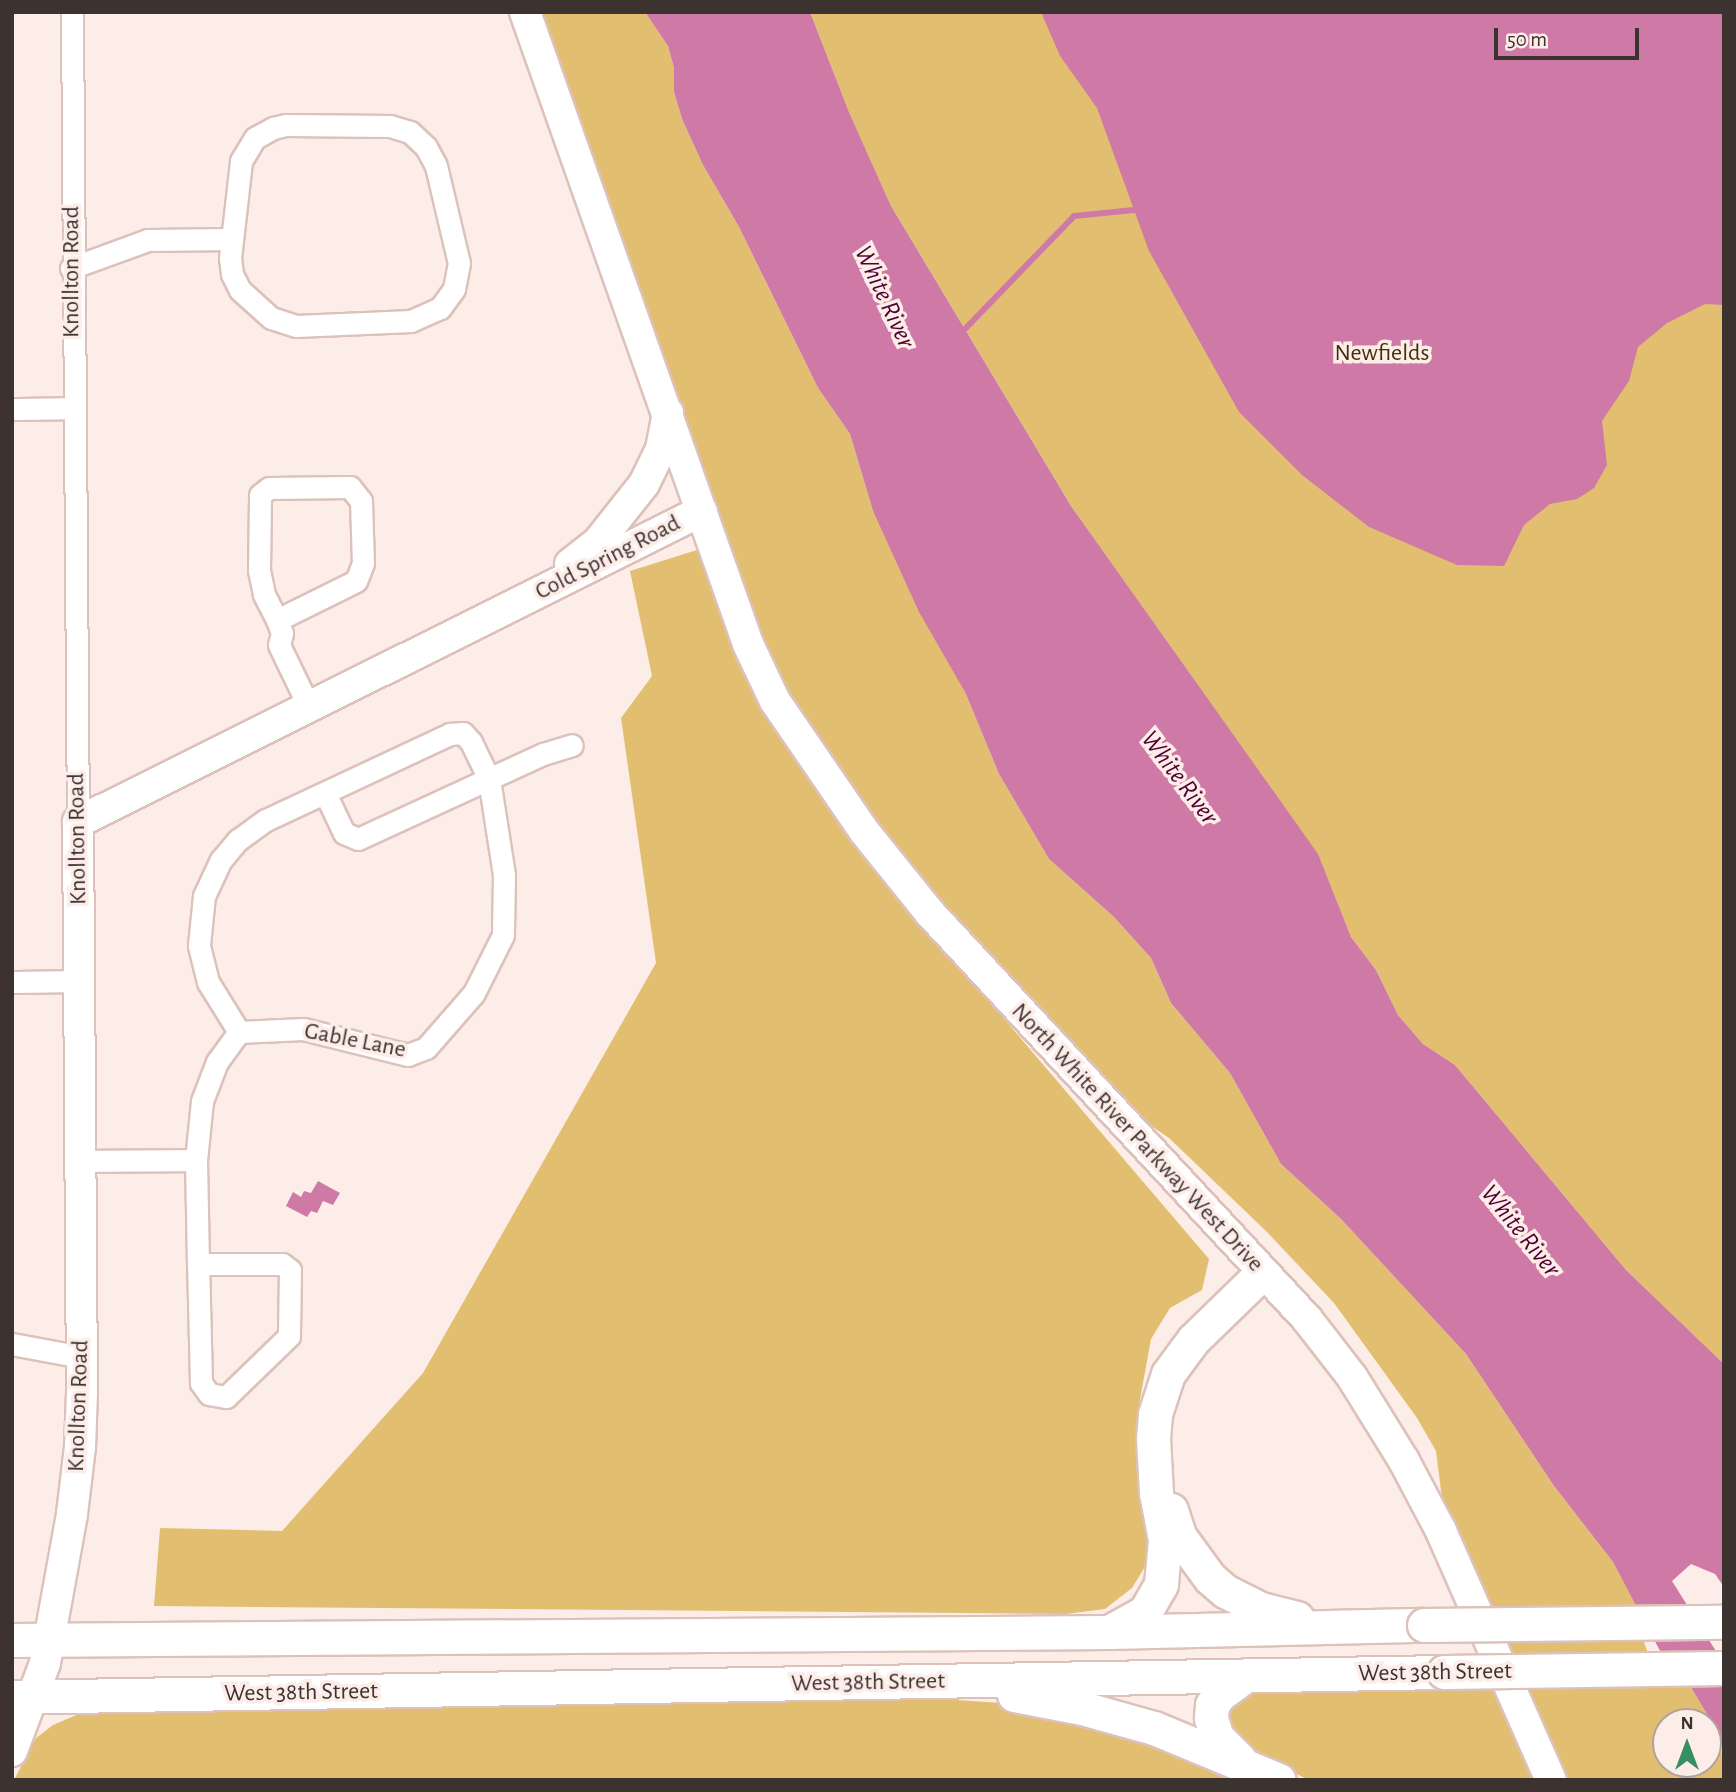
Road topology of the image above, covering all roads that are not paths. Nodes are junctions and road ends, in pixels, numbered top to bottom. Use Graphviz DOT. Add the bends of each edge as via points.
graph roads {
  1 [pos="72,12"];
  2 [pos="525,12"];
  3 [pos="231,239"];
  4 [pos="71,268"];
  5 [pos="73,408"];
  6 [pos="12,409"];
  7 [pos="668,413"];
  8 [pos="702,511"];
  9 [pos="529,597"];
  10 [pos="279,626"];
  11 [pos="315,704"];
  12 [pos="572,745"];
  13 [pos="489,779"];
  14 [pos="325,793"];
  15 [pos="78,822"];
  16 [pos="79,981"];
  17 [pos="12,982"];
  18 [pos="239,1032"];
  19 [pos="196,1160"];
  20 [pos="81,1161"];
  21 [pos="198,1264"];
  22 [pos="1262,1273"];
  23 [pos="12,1344"];
  24 [pos="82,1357"];
  25 [pos="1153,1438"];
  26 [pos="1724,1622"];
  27 [pos="1337,1627"];
  28 [pos="1109,1632"];
  29 [pos="12,1640"];
  30 [pos="47,1652"];
  31 [pos="1724,1668"];
  32 [pos="1247,1675"];
  33 [pos="886,1684"];
  34 [pos="23,1697"];
  35 [pos="12,1751"];
  36 [pos="1243,1763"];
  37 [pos="1279,1780"];
  38 [pos="1551,1780"];
  1 -- 4 [label="street, Knollton Road"];
  2 -- 7 [label="street, Cold Spring Road"];
  3 -- 3 [label="street" via="243,154 261,134 286,125 390,126 410,132 434,158 458,257 457,279 440,308 411,321 296,326 260,311 236,283 230,263"];
  3 -- 4 [label="street" via="148,240"];
  4 -- 5 [label="street, Knollton Road"];
  5 -- 6 [label="street"];
  5 -- 15 [label="street, Knollton Road"];
  7 -- 8 [label="street, Cold Spring Road"];
  7 -- 9 [label="street" via="661,449 630,504 598,542"];
  8 -- 9 [label="street, Cold Spring Road"];
  8 -- 22 [label="street, North White River Parkway West Drive" via="765,682 857,822 930,913"];
  9 -- 11 [label="street, Cold Spring Road"];
  10 -- 10 [label="street" via="259,570 261,495 269,488 350,487 361,501 363,563 356,581"];
  10 -- 11 [label="street" via="279,645"];
  11 -- 15 [label="street, Cold Spring Road"];
  12 -- 13 [label="street"];
  13 -- 14 [label="street" via="358,839 344,833"];
  13 -- 14 [label="street, Gable Lane" via="469,738 456,733"];
  13 -- 18 [label="street, Gable Lane" via="504,876 503,935 474,993 426,1048 401,1055 303,1029"];
  14 -- 18 [label="street, Gable Lane" via="267,820 238,840 205,890 199,919 200,957 215,996"];
  15 -- 16 [label="street, Knollton Road"];
  16 -- 17 [label="street"];
  16 -- 20 [label="street, Knollton Road"];
  18 -- 19 [label="street" via="205,1088"];
  19 -- 20 [label="street"];
  19 -- 21 [label="street"];
  20 -- 24 [label="street, Knollton Road"];
  21 -- 21 [label="street" via="201,1383 209,1394 226,1397 289,1336 290,1270 282,1265"];
  22 -- 25 [label="main road" via="1179,1357 1159,1396"];
  22 -- 38 [label="street, North White River Parkway West Drive" via="1342,1363 1404,1461 1452,1555"];
  23 -- 24 [label="street"];
  24 -- 30 [label="street, Knollton Road" via="78,1469"];
  25 -- 27 [label="main road" via="1180,1537 1210,1578 1261,1609"];
  25 -- 28 [label="main road" via="1165,1540 1161,1584 1145,1612"];
  26 -- 27 [label="main road, West 38th Street, bridge"];
  27 -- 28 [label="main road, West 38th Street"];
  28 -- 30 [label="main road, West 38th Street"];
  29 -- 30 [label="main road, West 38th Street"];
  30 -- 34 [label="street"];
  31 -- 32 [label="main road, West 38th Street, bridge"];
  32 -- 33 [label="main road, West 38th Street"];
  32 -- 36 [label="main road" via="1219,1695 1211,1718 1217,1737"];
  33 -- 34 [label="main road, West 38th Street"];
  33 -- 36 [label="main road" via="1011,1694 1082,1708 1154,1728"];
  34 -- 35 [label="street"];
  36 -- 37 [label="main road"];
}
